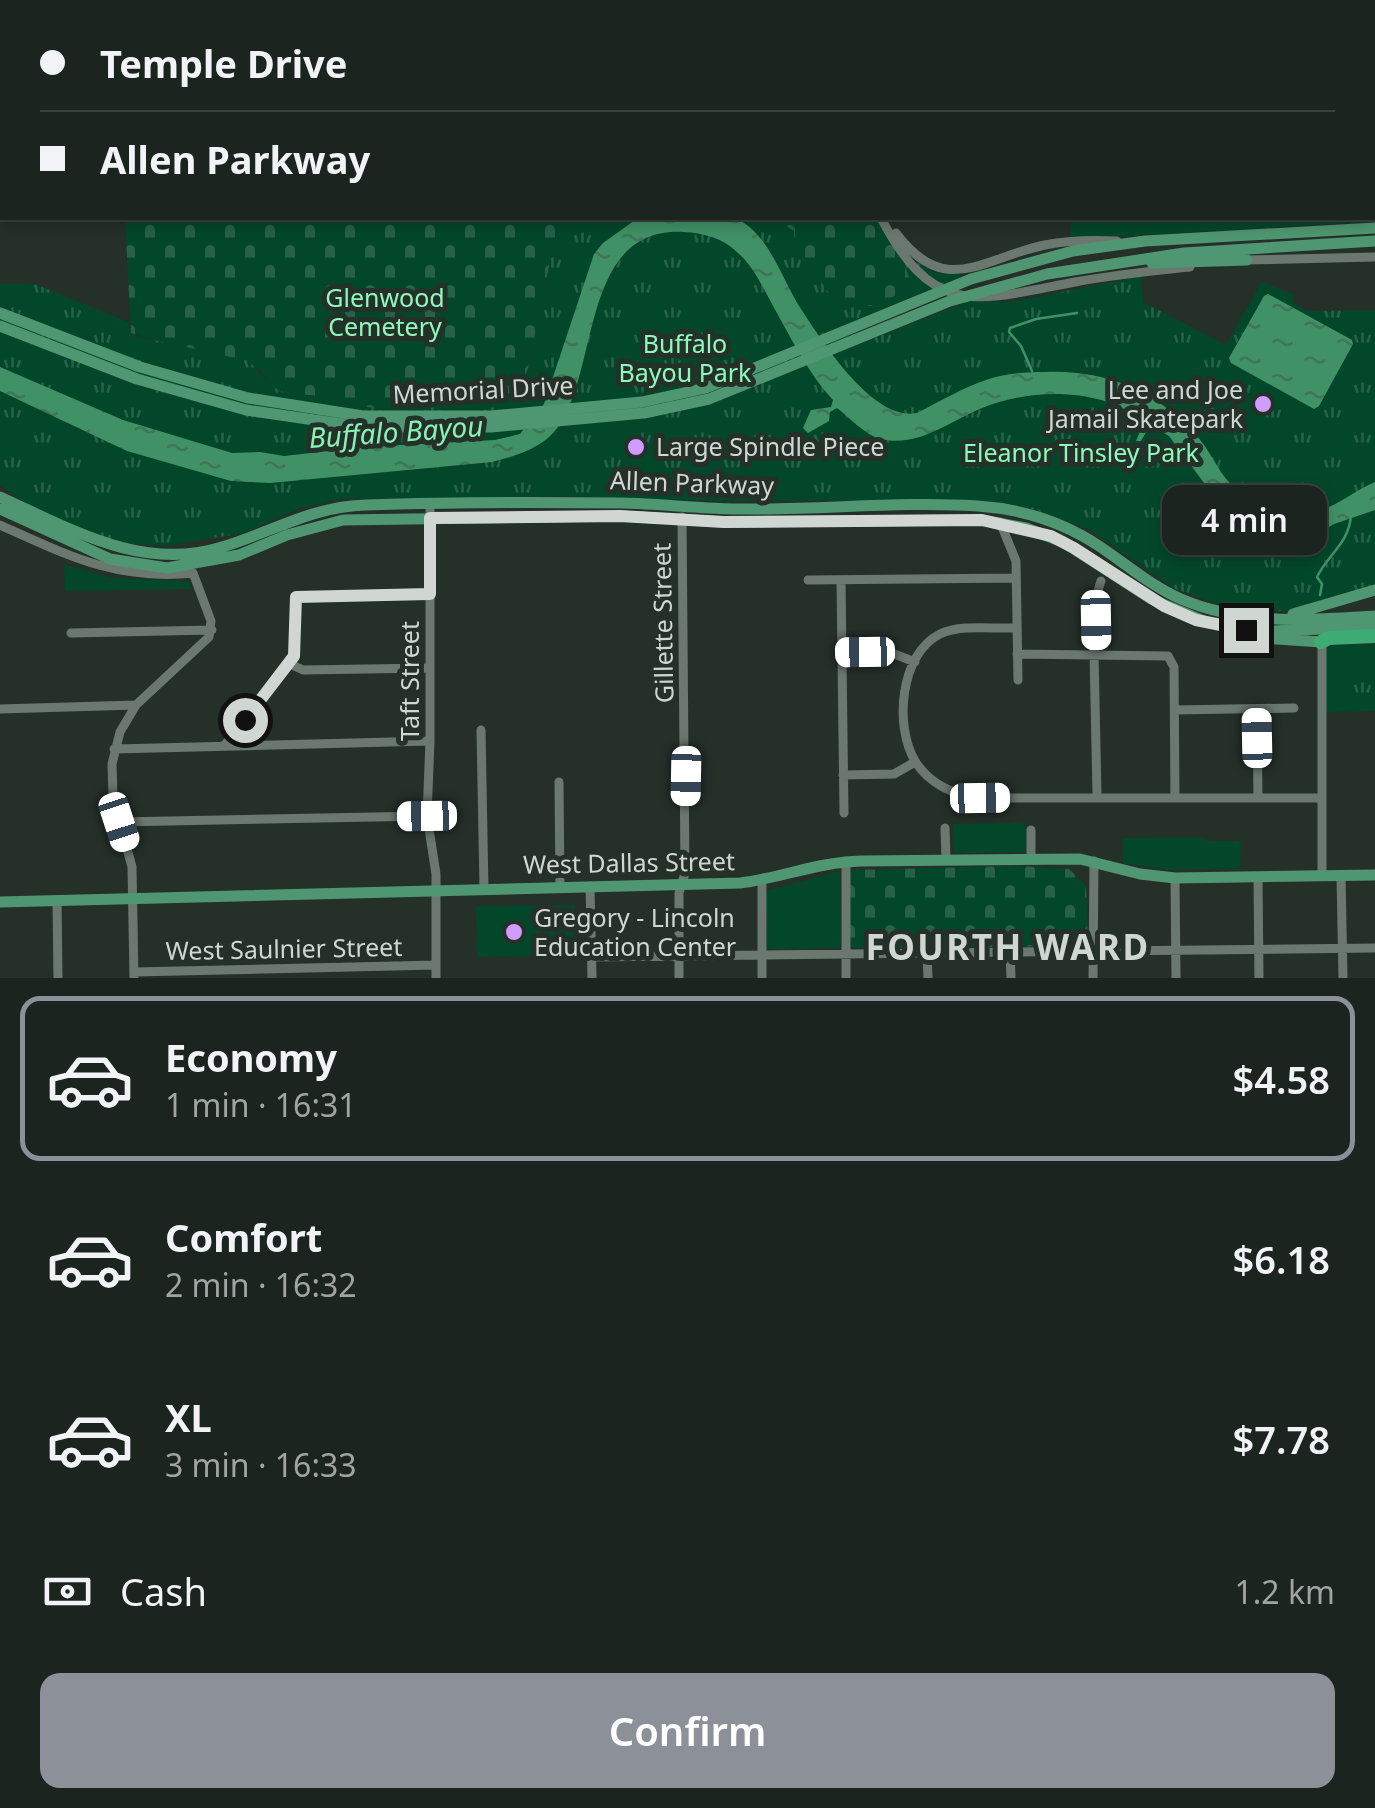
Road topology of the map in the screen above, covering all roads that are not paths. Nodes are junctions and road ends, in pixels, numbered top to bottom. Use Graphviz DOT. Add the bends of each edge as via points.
graph roads {
  1 [pos="884,220"];
  2 [pos="885,220"];
  3 [pos="1375,228"];
  4 [pos="1375,241"];
  5 [pos="1145,242"];
  6 [pos="1375,258"];
  7 [pos="1247,260"];
  8 [pos="1098,264"];
  9 [pos="0,314"];
  10 [pos="0,326"];
  11 [pos="858,332"];
  12 [pos="290,412"];
  13 [pos="0,494"];
  14 [pos="655,494"];
  15 [pos="430,504"];
  16 [pos="0,512"];
  17 [pos="682,513"];
  18 [pos="430,518"];
  19 [pos="1074,520"];
  20 [pos="1000,522"];
  21 [pos="0,525"];
  22 [pos="240,556"];
  23 [pos="1134,570"];
  24 [pos="193,572"];
  25 [pos="1016,578"];
  26 [pos="808,580"];
  27 [pos="841,580"];
  28 [pos="1101,581"];
  29 [pos="1375,590"];
  30 [pos="430,594"];
  31 [pos="1375,616"];
  32 [pos="1258,618"];
  33 [pos="1220,626"];
  34 [pos="1375,626"];
  35 [pos="1017,628"];
  36 [pos="212,630"];
  37 [pos="72,633"];
  38 [pos="1375,639"];
  39 [pos="1322,642"];
  40 [pos="842,652"];
  41 [pos="1018,654"];
  42 [pos="1094,654"];
  43 [pos="914,662"];
  44 [pos="290,664"];
  45 [pos="430,668"];
  46 [pos="1018,680"];
  47 [pos="136,705"];
  48 [pos="1294,708"];
  49 [pos="0,709"];
  50 [pos="1257,709"];
  51 [pos="1175,710"];
  52 [pos="481,730"];
  53 [pos="430,741"];
  54 [pos="224,746"];
  55 [pos="114,749"];
  56 [pos="915,762"];
  57 [pos="843,775"];
  58 [pos="559,782"];
  59 [pos="1096,796"];
  60 [pos="1175,798"];
  61 [pos="1258,798"];
  62 [pos="1322,798"];
  63 [pos="844,813"];
  64 [pos="427,816"];
  65 [pos="119,822"];
  66 [pos="946,828"];
  67 [pos="1031,830"];
  68 [pos="1031,858"];
  69 [pos="946,860"];
  70 [pos="846,861"];
  71 [pos="1094,861"];
  72 [pos="1322,876"];
  73 [pos="1341,876"];
  74 [pos="1375,876"];
  75 [pos="1258,877"];
  76 [pos="1175,878"];
  77 [pos="762,880"];
  78 [pos="683,884"];
  79 [pos="590,886"];
  80 [pos="560,887"];
  81 [pos="484,889"];
  82 [pos="436,890"];
  83 [pos="133,899"];
  84 [pos="58,900"];
  85 [pos="0,902"];
  86 [pos="1258,948"];
  87 [pos="1342,948"];
  88 [pos="1375,948"];
  89 [pos="1176,949"];
  90 [pos="1093,950"];
  91 [pos="1010,951"];
  92 [pos="927,952"];
  93 [pos="846,953"];
  94 [pos="761,954"];
  95 [pos="679,955"];
  96 [pos="591,957"];
  97 [pos="436,965"];
  98 [pos="134,975"];
  99 [pos="58,978"];
  100 [pos="436,978"];
  101 [pos="592,978"];
  102 [pos="679,978"];
  103 [pos="762,978"];
  104 [pos="846,978"];
  105 [pos="928,978"];
  106 [pos="1010,978"];
  107 [pos="1093,978"];
  108 [pos="1176,978"];
  109 [pos="1259,978"];
  110 [pos="1343,978"];
  1 -- 7 [label="street" via="904,256 931,282 976,298"];
  2 -- 5 [label="street" via="920,261 948,270 1047,244"];
  3 -- 5 [label="main road, Memorial Drive"];
  4 -- 8 [label="main road, Memorial Drive"];
  5 -- 11 [label="main road, Memorial Drive" via="1005,268"];
  6 -- 7 [label="street"];
  7 -- 8 [label="main road"];
  8 -- 11 [label="main road, Memorial Drive" via="979,291"];
  9 -- 12 [label="main road, Memorial Drive" via="170,378"];
  10 -- 12 [label="main road, Memorial Drive" via="152,384 232,407"];
  11 -- 12 [label="main road, Memorial Drive" via="772,369 686,394 578,413 429,418"];
  13 -- 15 [label="main road, Allen Parkway" via="115,548 175,555 221,548 330,508"];
  14 -- 17 [label="main road"];
  15 -- 17 [label="main road, Allen Parkway" via="610,503"];
  15 -- 18 [label="street, Taft Street"];
  16 -- 22 [label="main road, Allen Parkway" via="130,564 188,566"];
  17 -- 18 [label="main road, Allen Parkway"];
  17 -- 20 [label="main road, Allen Parkway" via="724,522"];
  17 -- 23 [label="main road, Allen Parkway" via="1003,509 1064,527"];
  17 -- 78 [label="street, Gillette Street"];
  18 -- 22 [label="main road, Allen Parkway" via="320,524"];
  18 -- 30 [label="street, Taft Street"];
  19 -- 23 [label="main road"];
  20 -- 25 [label="street"];
  20 -- 33 [label="main road, Allen Parkway" via="1063,542 1151,599"];
  21 -- 24 [label="street" via="118,571"];
  22 -- 24 [label="main road"];
  23 -- 32 [label="main road, Allen Parkway" via="1181,599"];
  24 -- 36 [label="street"];
  25 -- 27 [label="street"];
  25 -- 35 [label="street"];
  26 -- 27 [label="street"];
  27 -- 40 [label="street"];
  28 -- 42 [label="street"];
  29 -- 32 [label="main road" via="1326,607"];
  30 -- 44 [label="street" via="300,595 294,601"];
  30 -- 45 [label="street, Taft Street"];
  31 -- 32 [label="main road, Allen Parkway"];
  33 -- 34 [label="main road, Allen Parkway" via="1273,632"];
  33 -- 39 [label="main road" via="1252,637"];
  35 -- 41 [label="street"];
  35 -- 43 [label="street" via="954,630 930,642"];
  36 -- 37 [label="street"];
  36 -- 47 [label="street" via="204,645"];
  38 -- 39 [label="highway"];
  39 -- 62 [label="street"];
  40 -- 43 [label="street" via="888,652"];
  40 -- 57 [label="street"];
  41 -- 42 [label="street"];
  41 -- 46 [label="street"];
  42 -- 51 [label="street" via="1168,656"];
  42 -- 59 [label="street"];
  43 -- 56 [label="street" via="904,714"];
  44 -- 45 [label="street" via="303,670"];
  44 -- 54 [label="street"];
  45 -- 53 [label="street, Taft Street"];
  47 -- 49 [label="street"];
  47 -- 55 [label="street"];
  48 -- 50 [label="street"];
  50 -- 51 [label="street"];
  50 -- 61 [label="street"];
  51 -- 60 [label="street"];
  52 -- 81 [label="street"];
  53 -- 54 [label="street"];
  53 -- 64 [label="street, Taft Street"];
  54 -- 55 [label="street"];
  55 -- 65 [label="street" via="112,797"];
  56 -- 57 [label="street" via="894,774"];
  56 -- 59 [label="street" via="958,796"];
  57 -- 63 [label="street"];
  58 -- 80 [label="street"];
  59 -- 60 [label="street"];
  60 -- 61 [label="street"];
  61 -- 62 [label="street"];
  62 -- 72 [label="street"];
  64 -- 65 [label="street"];
  64 -- 82 [label="street, Taft Street"];
  65 -- 83 [label="street"];
  66 -- 69 [label="street"];
  67 -- 68 [label="street"];
  68 -- 69 [label="main road, West Dallas Street"];
  68 -- 71 [label="main road, West Dallas Street"];
  69 -- 70 [label="main road, West Dallas Street"];
  70 -- 77 [label="main road, West Dallas Street"];
  70 -- 93 [label="street"];
  71 -- 76 [label="main road, West Dallas Street"];
  71 -- 90 [label="street"];
  72 -- 73 [label="main road, West Dallas Street"];
  72 -- 75 [label="main road, West Dallas Street"];
  73 -- 74 [label="main road, West Dallas Street"];
  73 -- 87 [label="street"];
  75 -- 76 [label="main road, West Dallas Street"];
  75 -- 86 [label="street"];
  76 -- 89 [label="street"];
  77 -- 78 [label="main road, West Dallas Street"];
  77 -- 94 [label="street"];
  78 -- 79 [label="main road, West Dallas Street"];
  78 -- 95 [label="street, Gillette Street"];
  79 -- 80 [label="main road, West Dallas Street"];
  79 -- 96 [label="street"];
  80 -- 81 [label="main road, West Dallas Street"];
  81 -- 82 [label="main road, West Dallas Street"];
  82 -- 83 [label="main road, West Dallas Street"];
  82 -- 97 [label="street, Taft Street"];
  83 -- 84 [label="main road, West Dallas Street"];
  83 -- 98 [label="street"];
  84 -- 85 [label="main road, West Dallas Street"];
  84 -- 99 [label="street"];
  86 -- 87 [label="street"];
  86 -- 89 [label="street"];
  86 -- 109 [label="street"];
  87 -- 88 [label="street"];
  87 -- 110 [label="street"];
  89 -- 90 [label="street"];
  89 -- 108 [label="street"];
  90 -- 91 [label="street"];
  90 -- 107 [label="street"];
  91 -- 92 [label="street"];
  91 -- 106 [label="street"];
  92 -- 93 [label="street"];
  92 -- 105 [label="street"];
  93 -- 94 [label="street"];
  93 -- 104 [label="street"];
  94 -- 95 [label="street"];
  94 -- 103 [label="street"];
  95 -- 96 [label="street"];
  95 -- 102 [label="street, Gillette Street"];
  96 -- 101 [label="street"];
  97 -- 98 [label="street, West Saulnier Street"];
  97 -- 100 [label="street, Taft Street"];
}
